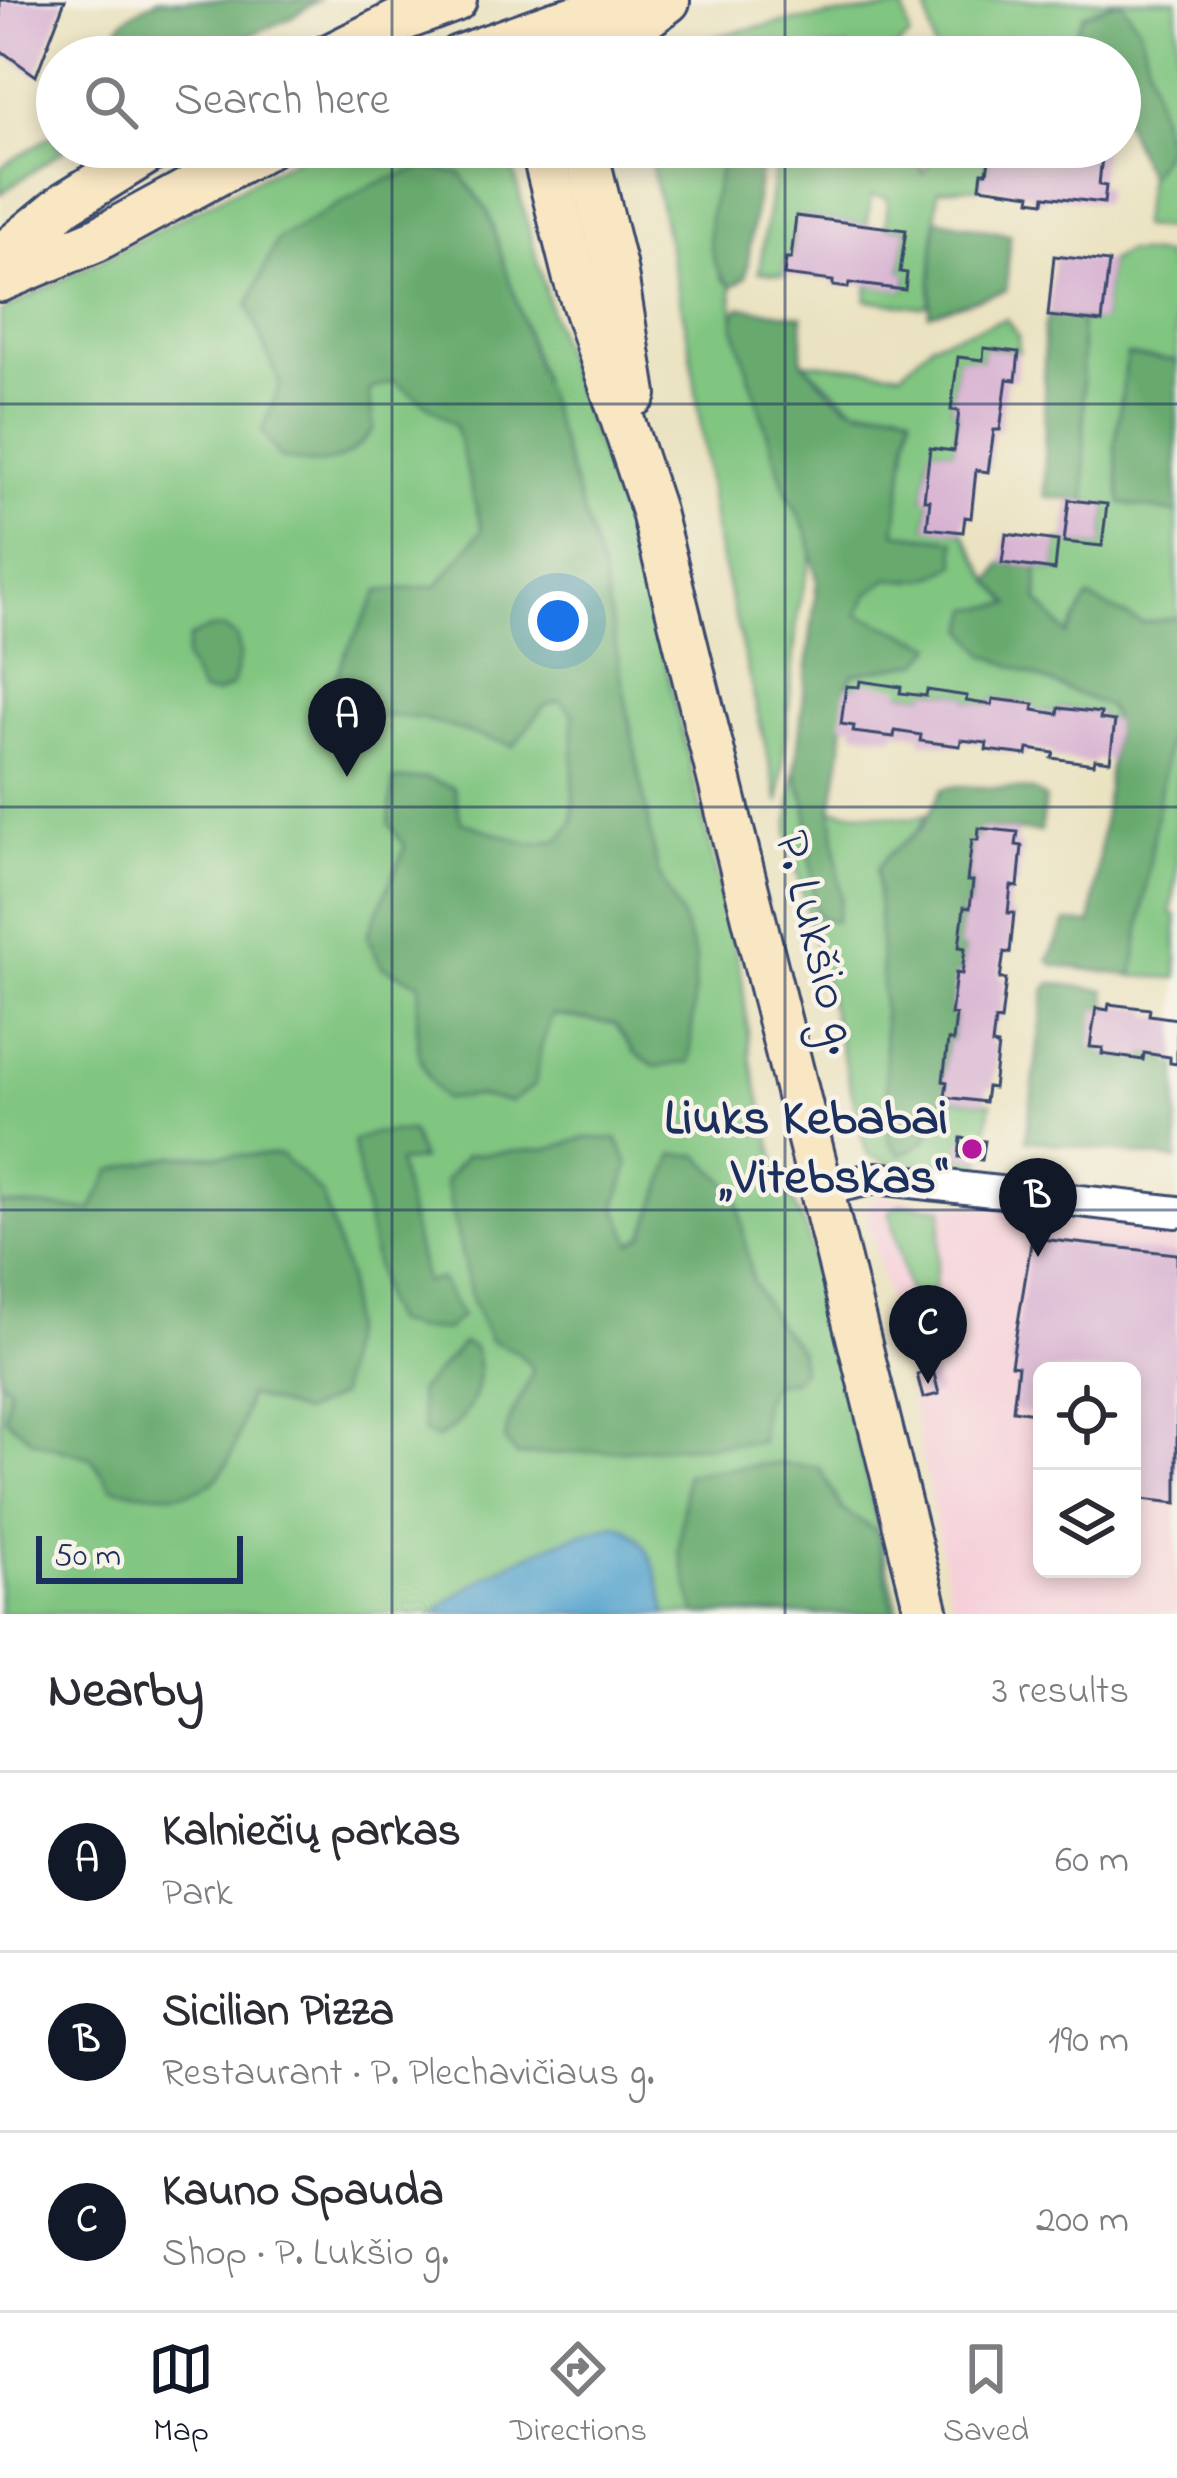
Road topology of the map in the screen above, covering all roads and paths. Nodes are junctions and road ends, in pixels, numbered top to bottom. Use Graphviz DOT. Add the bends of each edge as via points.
graph roads {
  1 [pos="455,0"];
  2 [pos="642,0"];
  3 [pos="669,0"];
  4 [pos="410,10"];
  5 [pos="534,29"];
  6 [pos="364,36"];
  7 [pos="623,36"];
  8 [pos="122,168"];
  9 [pos="229,168"];
  10 [pos="571,168"];
  11 [pos="0,257"];
  12 [pos="0,280"];
  13 [pos="821,1190"];
  14 [pos="1177,1212"];
  15 [pos="926,1614"];
  1 -- 4 [label="main road"];
  2 -- 5 [label="main road"];
  3 -- 7 [label="main road"];
  4 -- 6 [label="main road"];
  8 -- 11 [label="main road"];
  9 -- 12 [label="main road" via="96,241"];
  10 -- 13 [label="main road, P. Lukšio g." via="615,268 652,508"];
  13 -- 14 [label="street" via="876,1178"];
  13 -- 15 [label="main road, P. Lukšio g."];
}
